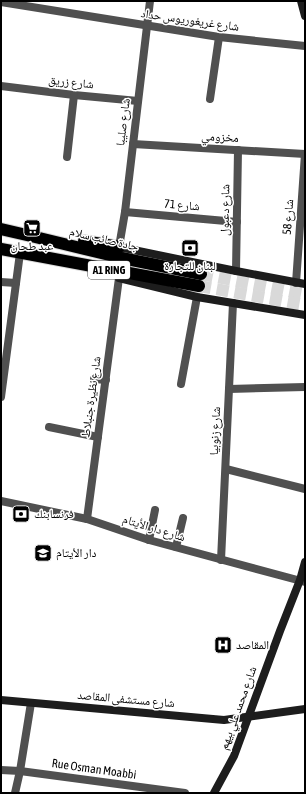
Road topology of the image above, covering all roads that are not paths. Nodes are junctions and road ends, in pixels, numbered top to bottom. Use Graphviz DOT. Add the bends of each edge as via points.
graph roads {
  1 [pos="150,1"];
  2 [pos="301,1"];
  3 [pos="1,2"];
  4 [pos="305,16"];
  5 [pos="147,26"];
  6 [pos="219,37"];
  7 [pos="305,46"];
  8 [pos="1,86"];
  9 [pos="74,95"];
  10 [pos="210,99"];
  11 [pos="138,101"];
  12 [pos="133,144"];
  13 [pos="238,150"];
  14 [pos="305,154"];
  15 [pos="67,157"];
  16 [pos="125,212"];
  17 [pos="237,222"];
  18 [pos="1,229"];
  19 [pos="31,236"];
  20 [pos="119,247"];
  21 [pos="1,249"];
  22 [pos="20,253"];
  23 [pos="236,271"];
  24 [pos="201,274"];
  25 [pos="119,278"];
  26 [pos="1,282"];
  27 [pos="16,283"];
  28 [pos="296,283"];
  29 [pos="305,284"];
  30 [pos="198,291"];
  31 [pos="233,303"];
  32 [pos="305,315"];
  33 [pos="94,379"];
  34 [pos="106,380"];
  35 [pos="181,384"];
  36 [pos="305,387"];
  37 [pos="229,389"];
  38 [pos="1,397"];
  39 [pos="49,427"];
  40 [pos="98,437"];
  41 [pos="226,469"];
  42 [pos="305,489"];
  43 [pos="1,501"];
  44 [pos="155,510"];
  45 [pos="183,518"];
  46 [pos="87,519"];
  47 [pos="149,540"];
  48 [pos="176,547"];
  49 [pos="221,560"];
  50 [pos="305,562"];
  51 [pos="303,581"];
  52 [pos="1,700"];
  53 [pos="31,703"];
  54 [pos="305,709"];
  55 [pos="248,717"];
  56 [pos="1,770"];
  57 [pos="20,771"];
  58 [pos="15,793"];
  59 [pos="184,793"];
  60 [pos="214,793"];
  1 -- 5 [label="street, شارع صليبا"];
  2 -- 4 [label="street"];
  3 -- 5 [label="street, شارع غريغوريوس حداد"];
  5 -- 6 [label="street, شارع غريغوريوس حداد"];
  5 -- 11 [label="street, شارع صليبا"];
  6 -- 7 [label="street, شارع غريغوريوس حداد"];
  6 -- 10 [label="street"];
  8 -- 9 [label="street, شارع زريق"];
  9 -- 11 [label="street, شارع زريق"];
  9 -- 15 [label="street"];
  11 -- 12 [label="street, شارع صليبا"];
  12 -- 13 [label="street, مخزومي"];
  12 -- 16 [label="street, شارع صليبا"];
  13 -- 14 [label="street, مخزومي"];
  13 -- 17 [label="street, شارع دعبول"];
  14 -- 28 [label="street, شارع 58"];
  16 -- 17 [label="street, شارع 71"];
  16 -- 20 [label="street, شارع صليبا"];
  17 -- 23 [label="street, شارع دعبول"];
  18 -- 19 [label="highway, جادة صائب سلام / A1 RING"];
  19 -- 20 [label="highway"];
  19 -- 24 [label="highway, جادة صائب سلام / A1 RING"];
  20 -- 23 [label="street, جادة صائب سلام"];
  21 -- 22 [label="highway, A1 RING"];
  22 -- 25 [label="highway"];
  22 -- 27 [label="street"];
  22 -- 30 [label="highway, A1 RING"];
  23 -- 28 [label="street, جادة صائب سلام"];
  25 -- 30 [label="street"];
  25 -- 34 [label="street, شارع نظيرة جنبلاط"];
  26 -- 27 [label="street"];
  27 -- 38 [label="street"];
  28 -- 29 [label="street, جادة صائب سلام"];
  30 -- 31 [label="street"];
  30 -- 35 [label="street"];
  31 -- 32 [label="street"];
  31 -- 37 [label="street, شارع زنوبيا"];
  33 -- 34 [label="street"];
  34 -- 40 [label="street, شارع نظيرة جنبلاط"];
  36 -- 37 [label="street"];
  37 -- 41 [label="street, شارع زنوبيا"];
  39 -- 40 [label="street"];
  40 -- 46 [label="street, شارع نظيرة جنبلاط"];
  41 -- 42 [label="street"];
  41 -- 49 [label="street, شارع زنوبيا"];
  43 -- 46 [label="street, شارع دار الأيتام"];
  44 -- 47 [label="street"];
  45 -- 48 [label="street"];
  46 -- 47 [label="street, شارع دار الأيتام"];
  47 -- 48 [label="street, شارع دار الأيتام"];
  48 -- 49 [label="street, شارع دار الأيتام"];
  49 -- 51 [label="street, شارع دار الأيتام"];
  50 -- 51 [label="street, شارع محمد علي بيهم"];
  51 -- 55 [label="street, شارع محمد علي بيهم" via="280,631"];
  52 -- 53 [label="street, شارع مستشفى المقاصد"];
  53 -- 55 [label="street, شارع مستشفى المقاصد" via="224,720"];
  53 -- 57 [label="street"];
  54 -- 55 [label="street, شارع مستشفى المقاصد"];
  55 -- 60 [label="street, شارع محمد علي بيهم" via="234,756"];
  56 -- 57 [label="street, Rue Osman Moabbi"];
  57 -- 58 [label="street"];
  57 -- 59 [label="street, Rue Osman Moabbi"];
}
